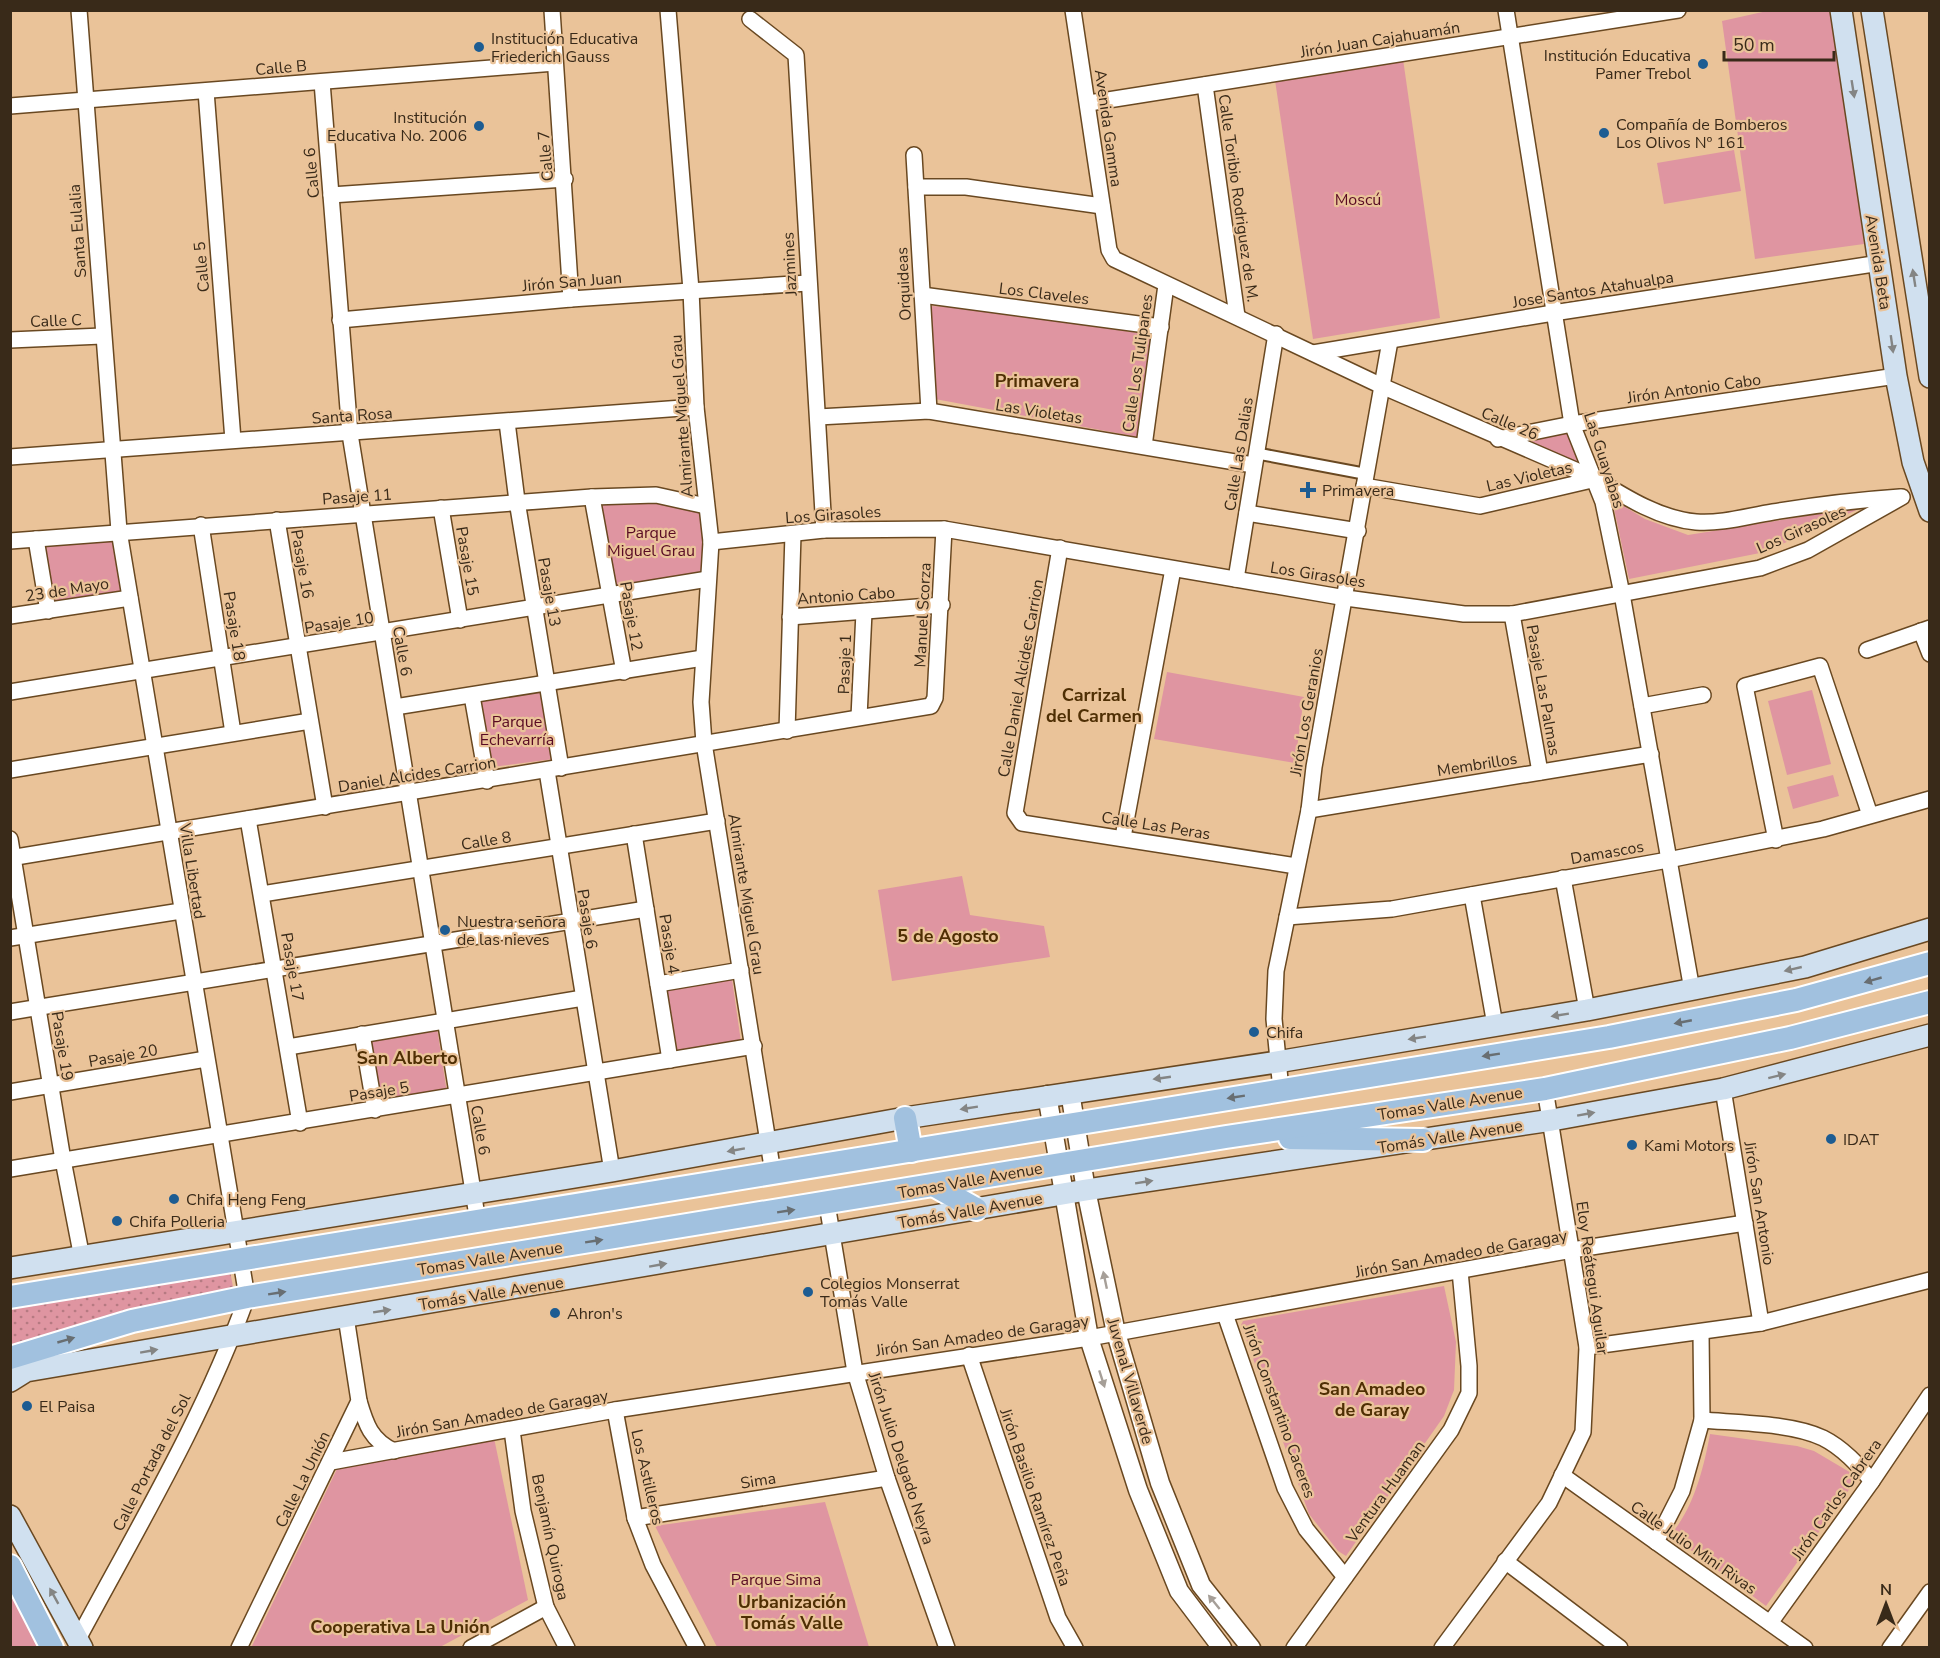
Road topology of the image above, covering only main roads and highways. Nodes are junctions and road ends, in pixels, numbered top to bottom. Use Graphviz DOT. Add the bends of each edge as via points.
graph roads {
  1 [pos="1841,10"];
  2 [pos="1872,10"];
  3 [pos="1888,109"];
  4 [pos="1857,115"];
  5 [pos="1929,373"];
  6 [pos="1929,511"];
  7 [pos="1929,929"];
  8 [pos="1929,963"];
  9 [pos="1929,1002"];
  10 [pos="1929,1035"];
  11 [pos="1929,1050"];
  12 [pos="1872,1053"];
  13 [pos="905,1118"];
  14 [pos="1226,1137"];
  15 [pos="1423,1140"];
  16 [pos="911,1150"];
  17 [pos="935,1186"];
  18 [pos="976,1209"];
  19 [pos="10,1268"];
  20 [pos="10,1297"];
  21 [pos="17,1366"];
  22 [pos="10,1516"];
  23 [pos="10,1566"];
  24 [pos="80,1643"];
  25 [pos="52,1647"];
  1 -- 4 [label="main road, Avenida Beta, one-way"];
  2 -- 3 [label="main road, Avenida Beta"];
  3 -- 4 [label="main road"];
  5 -- 3 [label="main road, Avenida Beta, one-way"];
  4 -- 6 [label="main road, Avenida Beta, one-way" via="1908,444 1911,492"];
  7 -- 13 [label="main road, one-way" via="1805,967 1587,1010"];
  8 -- 16 [label="main road, one-way" via="1764,1007 1608,1037"];
  9 -- 14 [label="main road, Tomas Valle Avenue" via="1790,1038 1545,1089"];
  10 -- 12 [label="main road, Tomás Valle Avenue"];
  11 -- 12 [label="main road"];
  15 -- 12 [label="main road, Tomás Valle Avenue, one-way" via="1723,1089"];
  13 -- 16 [label="main road"];
  13 -- 19 [label="main road, one-way" via="612,1171"];
  14 -- 15 [label="main road"];
  14 -- 17 [label="main road, Tomas Valle Avenue"];
  18 -- 15 [label="main road, Tomás Valle Avenue, one-way"];
  16 -- 20 [label="main road"];
  17 -- 18 [label="main road"];
  21 -- 17 [label="main road, Tomas Valle Avenue, one-way" via="132,1321 247,1297"];
  21 -- 18 [label="main road, Tomás Valle Avenue, one-way" via="233,1336"];
  24 -- 22 [label="main road, one-way"];
  23 -- 25 [label="main road"];
}
